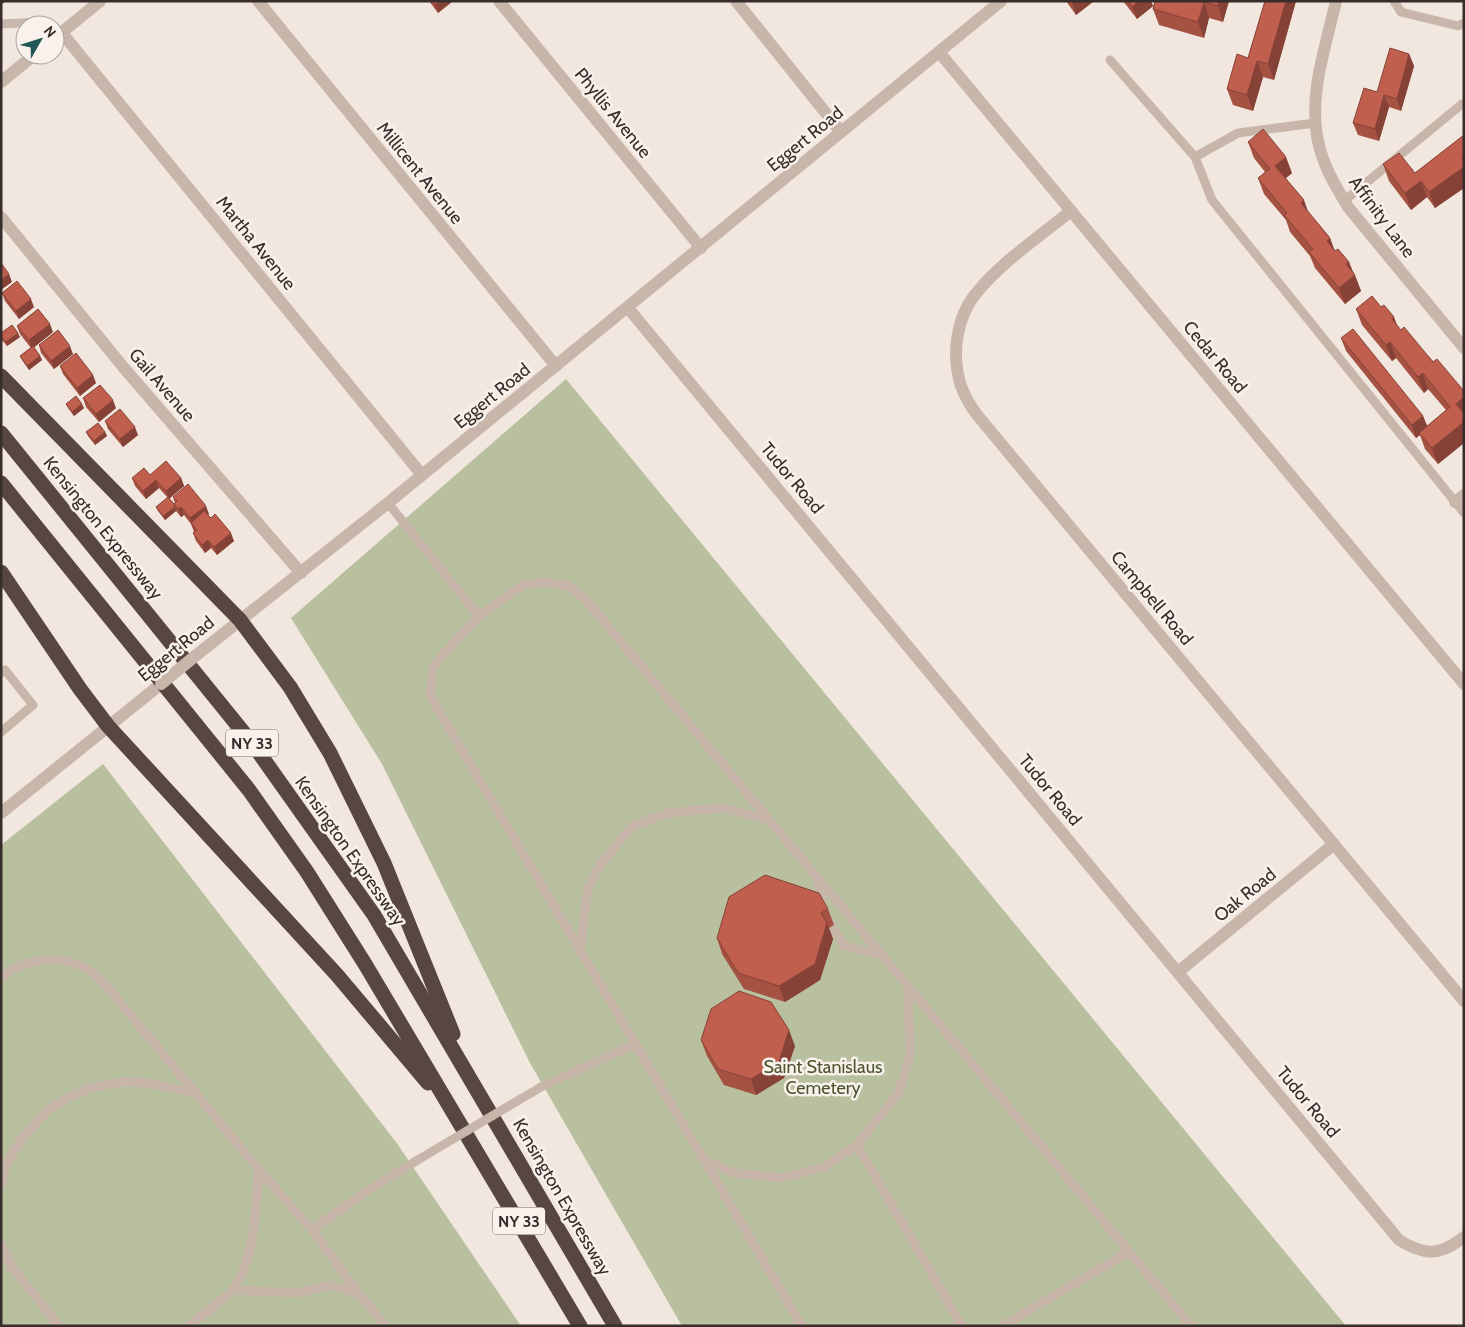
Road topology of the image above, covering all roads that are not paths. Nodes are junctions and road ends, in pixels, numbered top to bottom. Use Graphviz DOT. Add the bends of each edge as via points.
graph roads {
  1 [pos="100,1"];
  2 [pos="258,1"];
  3 [pos="499,1"];
  4 [pos="736,1"];
  5 [pos="1336,1"];
  6 [pos="1394,1"];
  7 [pos="995,3"];
  8 [pos="15,23"];
  9 [pos="1464,23"];
  10 [pos="1,24"];
  11 [pos="65,27"];
  12 [pos="65,43"];
  13 [pos="939,52"];
  14 [pos="1110,60"];
  15 [pos="22,65"];
  16 [pos="1,82"];
  17 [pos="1462,104"];
  18 [pos="1315,123"];
  19 [pos="842,132"];
  20 [pos="1195,157"];
  21 [pos="1344,201"];
  22 [pos="1071,211"];
  23 [pos="1,217"];
  24 [pos="701,248"];
  25 [pos="628,308"];
  26 [pos="1464,348"];
  27 [pos="556,366"];
  28 [pos="1,376"];
  29 [pos="1,433"];
  30 [pos="422,475"];
  31 [pos="1,483"];
  32 [pos="1460,499"];
  33 [pos="388,503"];
  34 [pos="1464,514"];
  35 [pos="1,572"];
  36 [pos="300,572"];
  37 [pos="479,616"];
  38 [pos="237,623"];
  39 [pos="1,673"];
  40 [pos="1464,684"];
  41 [pos="113,721"];
  42 [pos="1,732"];
  43 [pos="1,813"];
  44 [pos="770,820"];
  45 [pos="1334,844"];
  46 [pos="818,878"];
  47 [pos="580,950"];
  48 [pos="883,956"];
  49 [pos="1178,972"];
  50 [pos="1,978"];
  51 [pos="908,986"];
  52 [pos="1464,1001"];
  53 [pos="635,1044"];
  54 [pos="470,1077"];
  55 [pos="195,1094"];
  56 [pos="456,1116"];
  57 [pos="858,1145"];
  58 [pos="704,1160"];
  59 [pos="4,1162"];
  60 [pos="259,1170"];
  61 [pos="1,1185"];
  62 [pos="312,1230"];
  63 [pos="1464,1237"];
  64 [pos="1,1244"];
  65 [pos="1130,1252"];
  66 [pos="232,1290"];
  67 [pos="359,1294"];
  68 [pos="59,1326"];
  69 [pos="189,1326"];
  70 [pos="386,1326"];
  71 [pos="580,1326"];
  72 [pos="615,1326"];
  73 [pos="802,1326"];
  74 [pos="962,1326"];
  75 [pos="1002,1326"];
  76 [pos="1191,1326"];
  1 -- 11 [label="street"];
  2 -- 27 [label="street, Millicent Avenue"];
  3 -- 24 [label="street, Phyllis Avenue"];
  4 -- 19 [label="street"];
  5 -- 18 [label="street, Affinity Lane" via="1318,80"];
  6 -- 9 [label="lane" via="1401,12 1458,26"];
  7 -- 13 [label="street, Eggert Road"];
  8 -- 10 [label="lane"];
  12 -- 30 [label="street, Martha Avenue"];
  13 -- 19 [label="street, Eggert Road"];
  13 -- 22 [label="street, Cedar Road"];
  14 -- 20 [label="lane"];
  15 -- 16 [label="street"];
  17 -- 21 [label="lane"];
  18 -- 20 [label="lane" via="1238,132"];
  18 -- 21 [label="street, Affinity Lane" via="1325,163"];
  19 -- 24 [label="street, Eggert Road"];
  20 -- 32 [label="lane" via="1212,200"];
  21 -- 26 [label="street, Affinity Lane"];
  22 -- 40 [label="street, Cedar Road"];
  22 -- 45 [label="street, Campbell Road" via="998,271 974,296 958,331 956,348 961,385 978,416"];
  23 -- 36 [label="street, Gail Avenue" via="124,368"];
  24 -- 25 [label="street, Eggert Road"];
  25 -- 27 [label="street, Eggert Road"];
  25 -- 49 [label="street, Tudor Road"];
  27 -- 30 [label="street, Eggert Road"];
  28 -- 38 [label="highway"];
  29 -- 54 [label="highway, Kensington Expressway / NY 33" via="252,743 374,915"];
  30 -- 33 [label="street, Eggert Road"];
  31 -- 56 [label="highway, NY 33" via="249,790 307,872"];
  32 -- 34 [label="lane"];
  33 -- 36 [label="street, Eggert Road"];
  33 -- 37 [label="lane"];
  35 -- 41 [label="highway" via="80,689"];
  36 -- 38 [label="street, Eggert Road"];
  37 -- 44 [label="lane" via="523,585 546,582 570,586 588,602"];
  37 -- 47 [label="lane" via="433,668 430,696"];
  38 -- 41 [label="street, Eggert Road, bridge"];
  38 -- 54 [label="highway" via="290,687 330,753 394,886"];
  39 -- 42 [label="lane" via="5,670 34,706"];
  41 -- 43 [label="street, Eggert Road"];
  41 -- 56 [label="highway"];
  44 -- 46 [label="lane"];
  44 -- 47 [label="lane" via="722,808 668,813 631,828 600,865 588,888"];
  45 -- 49 [label="street, Oak Road"];
  45 -- 52 [label="street, Campbell Road"];
  46 -- 48 [label="lane"];
  46 -- 48 [label="lane" via="824,912 843,945"];
  47 -- 53 [label="lane"];
  48 -- 51 [label="lane"];
  49 -- 63 [label="street, Tudor Road" via="1399,1240 1424,1251 1437,1251 1450,1248"];
  50 -- 55 [label="lane" via="29,962 52,959 76,964 95,974"];
  51 -- 57 [label="lane" via="910,1056 898,1094"];
  51 -- 65 [label="lane"];
  53 -- 58 [label="lane"];
  53 -- 62 [label="lane, bridge" via="541,1088 367,1191"];
  54 -- 72 [label="highway, Kensington Expressway / NY 33"];
  55 -- 59 [label="lane" via="147,1083 122,1082 93,1087 69,1096 49,1109"];
  55 -- 60 [label="lane"];
  56 -- 71 [label="highway, NY 33"];
  57 -- 58 [label="lane" via="824,1167 782,1178 735,1173"];
  57 -- 74 [label="lane"];
  58 -- 73 [label="lane"];
  59 -- 61 [label="lane"];
  60 -- 62 [label="lane"];
  60 -- 66 [label="lane" via="254,1226 246,1262"];
  62 -- 67 [label="lane"];
  64 -- 68 [label="lane" via="11,1265"];
  65 -- 75 [label="lane"];
  65 -- 76 [label="lane"];
  66 -- 67 [label="lane" via="300,1292 331,1285"];
  66 -- 69 [label="lane"];
  67 -- 70 [label="lane"];
}
